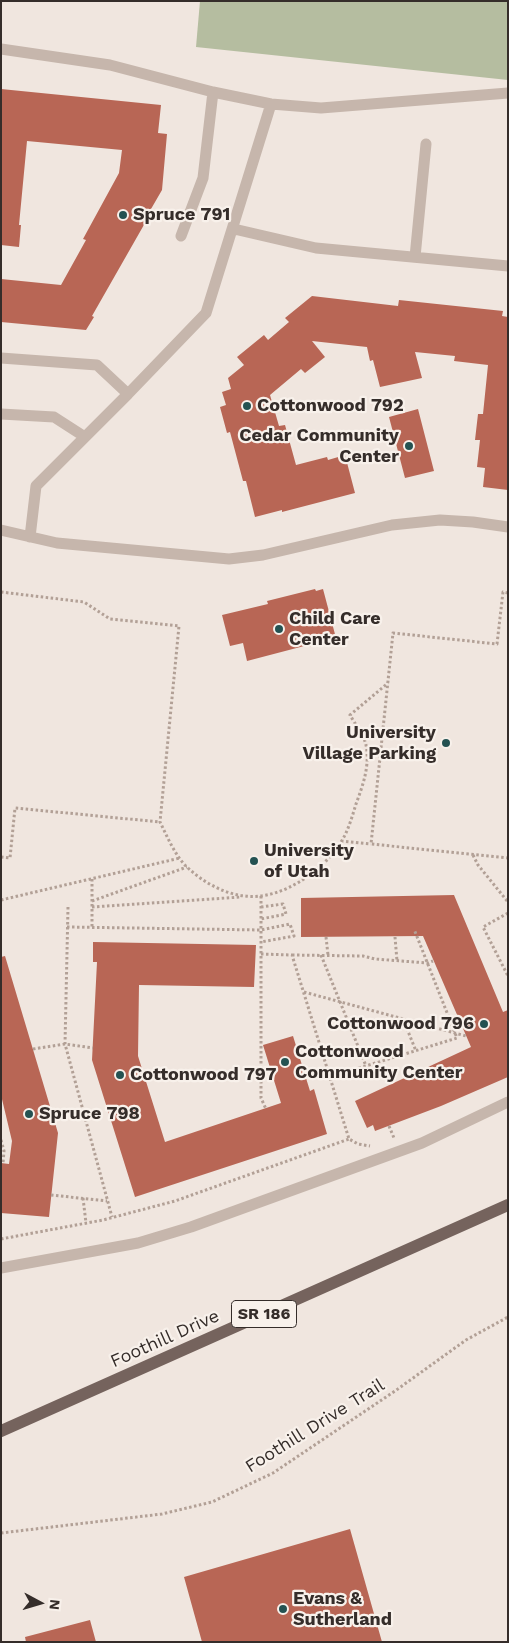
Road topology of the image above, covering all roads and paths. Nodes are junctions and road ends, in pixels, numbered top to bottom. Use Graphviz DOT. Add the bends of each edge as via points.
graph roads {
  1 [pos="1,48"];
  2 [pos="213,92"];
  3 [pos="508,93"];
  4 [pos="271,104"];
  5 [pos="426,144"];
  6 [pos="234,230"];
  7 [pos="181,236"];
  8 [pos="415,257"];
  9 [pos="508,266"];
  10 [pos="1,358"];
  11 [pos="128,394"];
  12 [pos="1,414"];
  13 [pos="85,438"];
  14 [pos="508,527"];
  15 [pos="1,530"];
  16 [pos="30,537"];
  17 [pos="1,592"];
  18 [pos="508,593"];
  19 [pos="388,684"];
  20 [pos="160,822"];
  21 [pos="341,841"];
  22 [pos="371,844"];
  23 [pos="473,854"];
  24 [pos="1,857"];
  25 [pos="180,858"];
  26 [pos="508,858"];
  27 [pos="187,867"];
  28 [pos="92,879"];
  29 [pos="245,896"];
  30 [pos="261,896"];
  31 [pos="1,900"];
  32 [pos="92,902"];
  33 [pos="508,902"];
  34 [pos="68,907"];
  35 [pos="92,907"];
  36 [pos="261,907"];
  37 [pos="508,913"];
  38 [pos="261,919"];
  39 [pos="67,927"];
  40 [pos="92,927"];
  41 [pos="414,929"];
  42 [pos="261,930"];
  43 [pos="326,937"];
  44 [pos="395,937"];
  45 [pos="261,942"];
  46 [pos="261,954"];
  47 [pos="292,955"];
  48 [pos="321,955"];
  49 [pos="328,955"];
  50 [pos="433,960"];
  51 [pos="397,961"];
  52 [pos="428,963"];
  53 [pos="508,976"];
  54 [pos="304,992"];
  55 [pos="339,1001"];
  56 [pos="402,1019"];
  57 [pos="455,1033"];
  58 [pos="466,1036"];
  59 [pos="65,1044"];
  60 [pos="93,1048"];
  61 [pos="32,1049"];
  62 [pos="416,1051"];
  63 [pos="366,1066"];
  64 [pos="330,1077"];
  65 [pos="508,1102"];
  66 [pos="266,1108"];
  67 [pos="389,1126"];
  68 [pos="349,1139"];
  69 [pos="1,1140"];
  70 [pos="386,1142"];
  71 [pos="378,1145"];
  72 [pos="3,1163"];
  73 [pos="51,1195"];
  74 [pos="83,1198"];
  75 [pos="107,1201"];
  76 [pos="508,1205"];
  77 [pos="112,1217"];
  78 [pos="86,1223"];
  79 [pos="1,1239"];
  80 [pos="1,1268"];
  81 [pos="508,1317"];
  82 [pos="1,1431"];
  83 [pos="1,1533"];
  1 -- 2 [label="lane" via="110,65"];
  2 -- 4 [label="lane"];
  2 -- 7 [label="lane" via="203,178"];
  3 -- 4 [label="lane" via="321,108"];
  4 -- 6 [label="lane"];
  5 -- 8 [label="lane"];
  6 -- 8 [label="lane" via="316,248"];
  6 -- 11 [label="lane" via="206,313"];
  8 -- 9 [label="lane"];
  10 -- 11 [label="lane" via="97,365"];
  11 -- 13 [label="lane"];
  12 -- 13 [label="lane" via="54,417"];
  13 -- 16 [label="lane" via="36,486"];
  14 -- 16 [label="lane" via="440,520 392,525 263,555 230,559 56,543"];
  15 -- 16 [label="lane"];
  17 -- 20 [label="path" via="84,602 110,620 179,626"];
  18 -- 19 [label="path" via="502,592 497,644 394,632"];
  19 -- 21 [label="path" via="350,715 366,744 368,767"];
  19 -- 22 [label="path"];
  20 -- 24 [label="path" via="15,808 10,858"];
  20 -- 25 [label="path"];
  21 -- 22 [label="path"];
  21 -- 30 [label="path" via="308,878"];
  22 -- 23 [label="path"];
  23 -- 26 [label="path"];
  23 -- 33 [label="path"];
  25 -- 27 [label="path"];
  25 -- 28 [label="path"];
  27 -- 29 [label="path" via="210,885"];
  27 -- 32 [label="path"];
  28 -- 31 [label="path"];
  28 -- 32 [label="path"];
  29 -- 30 [label="path"];
  29 -- 35 [label="path"];
  30 -- 36 [label="path"];
  32 -- 35 [label="path"];
  34 -- 39 [label="path"];
  35 -- 40 [label="path"];
  36 -- 38 [label="path"];
  36 -- 38 [label="path" via="283,904 286,914"];
  37 -- 53 [label="path" via="483,927"];
  38 -- 42 [label="path"];
  39 -- 40 [label="path"];
  39 -- 59 [label="path"];
  40 -- 42 [label="path"];
  41 -- 52 [label="path"];
  42 -- 45 [label="path"];
  42 -- 45 [label="path" via="290,924 294,936"];
  43 -- 49 [label="path"];
  44 -- 51 [label="path"];
  45 -- 46 [label="path"];
  46 -- 47 [label="path"];
  46 -- 66 [label="path" via="261,1098"];
  47 -- 48 [label="path"];
  47 -- 54 [label="path"];
  48 -- 49 [label="path"];
  48 -- 55 [label="path"];
  49 -- 51 [label="path"];
  50 -- 52 [label="path"];
  51 -- 52 [label="path"];
  52 -- 57 [label="path"];
  54 -- 55 [label="path"];
  54 -- 64 [label="path"];
  55 -- 56 [label="path"];
  55 -- 63 [label="path"];
  56 -- 57 [label="path"];
  56 -- 62 [label="path"];
  57 -- 58 [label="path"];
  57 -- 62 [label="path" via="458,1038"];
  59 -- 60 [label="path"];
  59 -- 61 [label="path"];
  59 -- 75 [label="path"];
  62 -- 63 [label="path"];
  63 -- 64 [label="path"];
  64 -- 68 [label="path"];
  65 -- 80 [label="lane" via="422,1143 191,1227 138,1243"];
  67 -- 70 [label="path" via="394,1139"];
  68 -- 71 [label="path" via="358,1144"];
  68 -- 77 [label="path" via="175,1201"];
  69 -- 72 [label="path"];
  73 -- 74 [label="path"];
  74 -- 75 [label="path"];
  74 -- 78 [label="path"];
  75 -- 77 [label="path"];
  76 -- 82 [label="main road, Foothill Drive / SR 186"];
  77 -- 78 [label="path"];
  78 -- 79 [label="path"];
  81 -- 83 [label="path, Foothill Drive Trail" via="466,1340 273,1473 212,1502 162,1514"];
}
